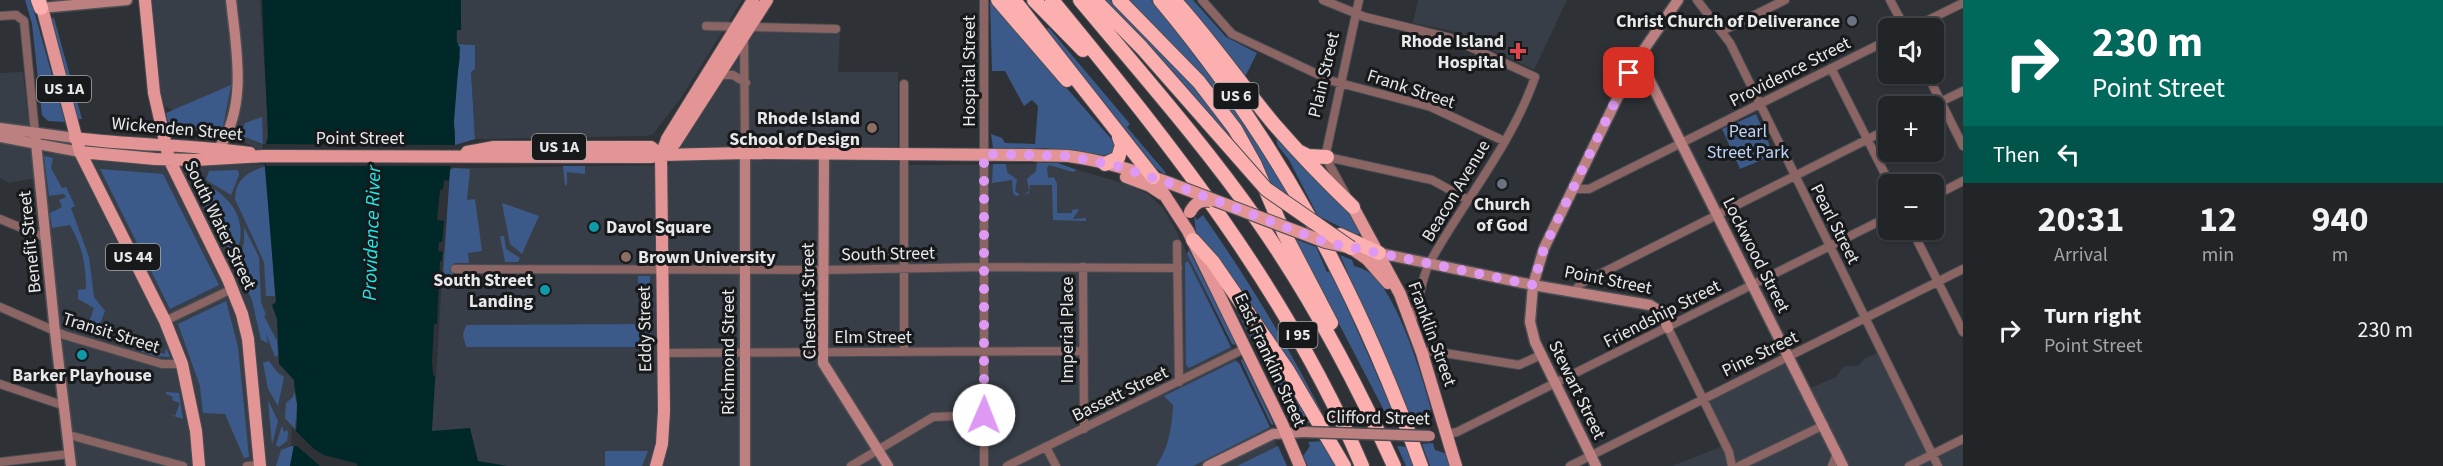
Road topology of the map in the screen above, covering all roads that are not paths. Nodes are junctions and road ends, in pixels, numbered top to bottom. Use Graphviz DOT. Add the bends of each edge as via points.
graph roads {
  1 [pos="128,0"];
  2 [pos="145,0"];
  3 [pos="231,0"];
  4 [pos="753,0"];
  5 [pos="767,0"];
  6 [pos="984,0"];
  7 [pos="998,0"];
  8 [pos="1014,0"];
  9 [pos="1034,0"];
  10 [pos="1052,0"];
  11 [pos="1080,0"];
  12 [pos="1095,0"];
  13 [pos="1160,0"];
  14 [pos="1174,0"];
  15 [pos="1202,0"];
  16 [pos="1323,0"];
  17 [pos="1359,0"];
  18 [pos="1678,0"];
  19 [pos="1697,0"];
  20 [pos="1785,0"];
  21 [pos="1890,0"];
  22 [pos="39,3"];
  23 [pos="1121,3"];
  24 [pos="1963,3"];
  25 [pos="1356,14"];
  26 [pos="0,16"];
  27 [pos="1900,18"];
  28 [pos="1932,18"];
  29 [pos="706,26"];
  30 [pos="744,29"];
  31 [pos="836,29"];
  32 [pos="1031,30"];
  33 [pos="1722,31"];
  34 [pos="1878,45"];
  35 [pos="1634,64"];
  36 [pos="1831,68"];
  37 [pos="719,75"];
  38 [pos="746,83"];
  39 [pos="1340,83"];
  40 [pos="904,84"];
  41 [pos="1963,91"];
  42 [pos="1944,100"];
  43 [pos="1133,101"];
  44 [pos="1759,105"];
  45 [pos="1944,108"];
  46 [pos="0,128"];
  47 [pos="1114,129"];
  48 [pos="35,133"];
  49 [pos="1878,134"];
  50 [pos="0,137"];
  51 [pos="75,138"];
  52 [pos="1868,140"];
  53 [pos="1504,141"];
  54 [pos="1683,143"];
  55 [pos="36,145"];
  56 [pos="165,146"];
  57 [pos="1963,146"];
  58 [pos="219,148"];
  59 [pos="1297,150"];
  60 [pos="80,152"];
  61 [pos="745,153"];
  62 [pos="661,154"];
  63 [pos="824,154"];
  64 [pos="984,154"];
  65 [pos="904,155"];
  66 [pos="265,156"];
  67 [pos="1044,156"];
  68 [pos="1326,157"];
  69 [pos="169,159"];
  70 [pos="1105,164"];
  71 [pos="1885,174"];
  72 [pos="1794,176"];
  73 [pos="1153,177"];
  74 [pos="1963,181"];
  75 [pos="1575,189"];
  76 [pos="1944,191"];
  77 [pos="1170,200"];
  78 [pos="1468,200"];
  79 [pos="1214,201"];
  80 [pos="1353,207"];
  81 [pos="1717,214"];
  82 [pos="0,219"];
  83 [pos="1310,221"];
  84 [pos="1878,223"];
  85 [pos="1190,235"];
  86 [pos="46,238"];
  87 [pos="1917,240"];
  88 [pos="1177,244"];
  89 [pos="1829,245"];
  90 [pos="1351,248"];
  91 [pos="1379,253"];
  92 [pos="1429,263"];
  93 [pos="984,267"];
  94 [pos="1083,267"];
  95 [pos="904,268"];
  96 [pos="1178,268"];
  97 [pos="454,269"];
  98 [pos="1963,269"];
  99 [pos="662,270"];
  100 [pos="745,270"];
  101 [pos="824,270"];
  102 [pos="1938,281"];
  103 [pos="1533,285"];
  104 [pos="1753,285"];
  105 [pos="232,289"];
  106 [pos="1575,291"];
  107 [pos="1403,304"];
  108 [pos="0,307"];
  109 [pos="1865,319"];
  110 [pos="165,321"];
  111 [pos="1410,324"];
  112 [pos="1668,328"];
  113 [pos="55,332"];
  114 [pos="1963,332"];
  115 [pos="1245,348"];
  116 [pos="903,351"];
  117 [pos="1082,351"];
  118 [pos="745,352"];
  119 [pos="823,352"];
  120 [pos="985,352"];
  121 [pos="663,353"];
  122 [pos="1422,353"];
  123 [pos="1540,355"];
  124 [pos="1788,357"];
  125 [pos="182,364"];
  126 [pos="1179,382"];
  127 [pos="0,384"];
  128 [pos="1556,384"];
  129 [pos="1702,399"];
  130 [pos="65,406"];
  131 [pos="1366,408"];
  132 [pos="984,415"];
  133 [pos="1824,426"];
  134 [pos="1084,429"];
  135 [pos="1285,432"];
  136 [pos="1447,434"];
  137 [pos="69,435"];
  138 [pos="1963,439"];
  139 [pos="1046,447"];
  140 [pos="878,449"];
  141 [pos="1837,453"];
  142 [pos="70,454"];
  143 [pos="1932,454"];
  144 [pos="1591,455"];
  145 [pos="0,462"];
  146 [pos="71,466"];
  147 [pos="183,466"];
  148 [pos="199,466"];
  149 [pos="256,466"];
  150 [pos="656,466"];
  151 [pos="745,466"];
  152 [pos="851,466"];
  153 [pos="888,466"];
  154 [pos="984,466"];
  155 [pos="1006,466"];
  156 [pos="1056,466"];
  157 [pos="1208,466"];
  158 [pos="1300,466"];
  159 [pos="1344,466"];
  160 [pos="1362,466"];
  161 [pos="1394,466"];
  162 [pos="1421,466"];
  163 [pos="1456,466"];
  164 [pos="1570,466"];
  165 [pos="1596,466"];
  166 [pos="1732,466"];
  167 [pos="1739,466"];
  168 [pos="1832,466"];
  169 [pos="1844,466"];
  170 [pos="1909,466"];
  171 [pos="1938,466"];
  1 -- 22 [label="street"];
  2 -- 56 [label="main road, South Water Street" via="154,93"];
  3 -- 58 [label="street" via="238,81 230,129"];
  4 -- 30 [label="main road, Eddy Street"];
  5 -- 30 [label="main road, Eddy Street"];
  6 -- 64 [label="street, Hospital Street"];
  7 -- 32 [label="highway"];
  8 -- 32 [label="highway"];
  9 -- 43 [label="highway"];
  10 -- 43 [label="highway, I 95"];
  11 -- 131 [label="highway, I 95" via="1256,219 1315,310"];
  12 -- 83 [label="highway, bridge" via="1262,184"];
  13 -- 162 [label="highway, US 6" via="1243,107 1301,200 1370,339"];
  14 -- 59 [label="highway"];
  15 -- 39 [label="street, Frank Street" via="1232,34"];
  16 -- 25 [label="street"];
  17 -- 25 [label="street, Plain Street"];
  18 -- 35 [label="street"];
  19 -- 33 [label="street, Pearl Street"];
  20 -- 33 [label="street"];
  21 -- 27 [label="street"];
  22 -- 51 [label="main road, US 1A"];
  23 -- 131 [label="highway" via="1199,82 1242,141 1330,321"];
  24 -- 28 [label="street"];
  25 -- 39 [label="street, Plain Street"];
  25 -- 53 [label="street, Beacon Avenue" via="1451,38 1534,77"];
  26 -- 48 [label="street, Benefit Street" via="19,16 24,21"];
  29 -- 30 [label="street"];
  30 -- 31 [label="street"];
  30 -- 37 [label="main road, Eddy Street"];
  30 -- 38 [label="street, Richmond Street"];
  30 -- 62 [label="main road, Eddy Street" via="711,70"];
  32 -- 47 [label="highway"];
  33 -- 44 [label="street, Pearl Street"];
  34 -- 36 [label="street, Providence Street"];
  35 -- 54 [label="street, Lockwood Street" via="1647,75"];
  35 -- 75 [label="street"];
  36 -- 44 [label="street, Providence Street"];
  36 -- 52 [label="street"];
  37 -- 38 [label="street" via="733,75"];
  37 -- 62 [label="main road, Eddy Street" via="675,143"];
  38 -- 61 [label="street, Richmond Street"];
  39 -- 53 [label="street, Frank Street" via="1431,107"];
  39 -- 68 [label="street, Plain Street"];
  40 -- 65 [label="street"];
  41 -- 42 [label="street"];
  43 -- 160 [label="highway, I 95" via="1219,212 1264,278 1318,373"];
  44 -- 54 [label="street, Providence Street"];
  44 -- 72 [label="street, Pearl Street"];
  45 -- 57 [label="street"];
  46 -- 48 [label="street, Wickenden Street"];
  47 -- 70 [label="highway" via="1122,145 1118,158"];
  47 -- 73 [label="highway"];
  48 -- 51 [label="street, Wickenden Street"];
  48 -- 55 [label="street, Benefit Street"];
  49 -- 52 [label="street"];
  50 -- 55 [label="street, Wickenden Street"];
  51 -- 56 [label="main road, Wickenden Street"];
  51 -- 60 [label="main road, US 1A"];
  52 -- 71 [label="street"];
  52 -- 72 [label="street"];
  53 -- 78 [label="street, Beacon Avenue"];
  54 -- 75 [label="street, Providence Street" via="1589,189"];
  54 -- 81 [label="street, Lockwood Street"];
  55 -- 60 [label="street, Wickenden Street"];
  55 -- 86 [label="street, Benefit Street"];
  56 -- 58 [label="main road, Wickenden Street / US 1A"];
  56 -- 69 [label="main road, South Water Street"];
  58 -- 66 [label="main road, Wickenden Street / US 1A"];
  59 -- 68 [label="highway" via="1308,156"];
  59 -- 80 [label="highway"];
  60 -- 69 [label="main road, Wickenden Street / US 1A"];
  60 -- 110 [label="main road, US 44"];
  61 -- 62 [label="main road, Point Street"];
  61 -- 63 [label="main road, Point Street"];
  61 -- 100 [label="street, Richmond Street"];
  62 -- 66 [label="main road, Point Street / US 1A" via="651,147 494,147 455,156"];
  62 -- 99 [label="main road, Eddy Street"];
  63 -- 65 [label="main road, Point Street"];
  63 -- 101 [label="street, Chestnut Street"];
  64 -- 65 [label="main road, Point Street"];
  64 -- 67 [label="main road, Point Street"];
  64 -- 93 [label="street, Hospital Street"];
  65 -- 95 [label="street"];
  66 -- 69 [label="main road, Wickenden Street / US 1A"];
  67 -- 70 [label="main road, Point Street" via="1068,156"];
  67 -- 77 [label="main road, Point Street" via="1130,178"];
  68 -- 78 [label="street" via="1432,180"];
  68 -- 80 [label="street, Franklin Street"];
  69 -- 105 [label="main road, South Water Street"];
  70 -- 73 [label="main road, Point Street"];
  72 -- 81 [label="street"];
  72 -- 89 [label="street, Pearl Street"];
  73 -- 77 [label="main road, East Franklin Street"];
  73 -- 79 [label="main road, Point Street, bridge"];
  74 -- 76 [label="street"];
  75 -- 103 [label="street" via="1544,248"];
  77 -- 85 [label="main road, East Franklin Street"];
  78 -- 92 [label="street, Beacon Avenue"];
  79 -- 85 [label="main road, bridge" via="1196,203 1190,212"];
  79 -- 90 [label="main road, Point Street, bridge"];
  80 -- 91 [label="main road, Franklin Street"];
  81 -- 104 [label="street, Lockwood Street"];
  81 -- 106 [label="street" via="1580,284"];
  82 -- 86 [label="street"];
  83 -- 90 [label="highway, bridge"];
  83 -- 91 [label="highway, bridge"];
  84 -- 89 [label="street, Friendship Street"];
  85 -- 115 [label="main road, East Franklin Street"];
  85 -- 159 [label="highway" via="1288,371"];
  86 -- 113 [label="street, Benefit Street"];
  87 -- 102 [label="street"];
  88 -- 96 [label="street"];
  89 -- 104 [label="street, Friendship Street"];
  89 -- 109 [label="street, Pearl Street"];
  90 -- 91 [label="main road, Point Street"];
  90 -- 107 [label="main road" via="1383,275"];
  91 -- 92 [label="street, Point Street"];
  91 -- 107 [label="main road, Franklin Street"];
  92 -- 103 [label="street, Point Street"];
  92 -- 111 [label="street, Beacon Avenue"];
  93 -- 94 [label="street, South Street"];
  93 -- 95 [label="street, South Street"];
  93 -- 120 [label="street, Hospital Street"];
  94 -- 96 [label="street, South Street"];
  94 -- 117 [label="street, Imperial Place"];
  95 -- 101 [label="street, South Street"];
  95 -- 116 [label="street"];
  96 -- 126 [label="street"];
  97 -- 99 [label="street, South Street"];
  98 -- 102 [label="street, Pine Street"];
  99 -- 100 [label="street, South Street"];
  99 -- 121 [label="main road, Eddy Street"];
  100 -- 101 [label="street, South Street"];
  100 -- 118 [label="street, Richmond Street"];
  101 -- 119 [label="street, Chestnut Street"];
  102 -- 109 [label="street, Pine Street"];
  102 -- 114 [label="street"];
  103 -- 106 [label="street, Point Street"];
  103 -- 123 [label="street, Stewart Street" via="1531,328"];
  104 -- 112 [label="street, Friendship Street"];
  104 -- 124 [label="street, Lockwood Street"];
  105 -- 110 [label="street"];
  105 -- 149 [label="main road, South Water Street" via="248,339"];
  106 -- 112 [label="street, Point Street" via="1656,308"];
  107 -- 111 [label="main road, Franklin Street"];
  108 -- 113 [label="street, Transit Street"];
  109 -- 124 [label="street, Pine Street"];
  109 -- 143 [label="street, Pearl Street"];
  110 -- 125 [label="main road, US 44"];
  111 -- 122 [label="main road, Franklin Street"];
  112 -- 128 [label="street, Friendship Street"];
  112 -- 129 [label="street"];
  113 -- 125 [label="street, Transit Street" via="150,361"];
  113 -- 130 [label="street, Benefit Street"];
  115 -- 126 [label="street, Bassett Street"];
  115 -- 135 [label="main road, East Franklin Street"];
  116 -- 119 [label="street, Elm Street"];
  116 -- 120 [label="street, Elm Street"];
  117 -- 120 [label="street, Elm Street"];
  117 -- 134 [label="street, Imperial Place"];
  118 -- 119 [label="street, Elm Street"];
  118 -- 121 [label="street, Elm Street"];
  118 -- 151 [label="street, Richmond Street"];
  119 -- 140 [label="street, Chestnut Street" via="823,363"];
  120 -- 132 [label="street, Hospital Street"];
  121 -- 150 [label="main road, Eddy Street" via="662,444"];
  122 -- 123 [label="street" via="1432,351 1519,365"];
  122 -- 136 [label="main road, Franklin Street"];
  123 -- 128 [label="street, Stewart Street"];
  124 -- 129 [label="street, Pine Street"];
  124 -- 133 [label="street, Lockwood Street"];
  125 -- 148 [label="main road, US 44"];
  126 -- 134 [label="street, Bassett Street"];
  127 -- 130 [label="street"];
  128 -- 136 [label="street, Friendship Street"];
  128 -- 144 [label="street, Stewart Street"];
  129 -- 144 [label="street, Pine Street"];
  129 -- 166 [label="street"];
  130 -- 137 [label="street, Benefit Street"];
  131 -- 161 [label="highway, I 95"];
  132 -- 140 [label="street" via="933,417"];
  132 -- 154 [label="street, Hospital Street"];
  133 -- 141 [label="street, Lockwood Street"];
  133 -- 167 [label="street"];
  134 -- 139 [label="street, Bassett Street"];
  135 -- 136 [label="street, Clifford Street, bridge"];
  135 -- 157 [label="street, Clifford Street" via="1273,434"];
  135 -- 158 [label="main road, East Franklin Street"];
  136 -- 163 [label="main road, Franklin Street"];
  137 -- 142 [label="street, Benefit Street"];
  137 -- 147 [label="street"];
  138 -- 143 [label="street"];
  139 -- 155 [label="street, Bassett Street"];
  139 -- 156 [label="street"];
  140 -- 152 [label="street"];
  140 -- 153 [label="street, Chestnut Street"];
  141 -- 168 [label="street"];
  141 -- 169 [label="street, Lockwood Street"];
  142 -- 145 [label="street"];
  142 -- 146 [label="street, Benefit Street"];
  143 -- 170 [label="street"];
  143 -- 171 [label="street, Pearl Street"];
  144 -- 164 [label="street, Pine Street"];
  144 -- 165 [label="street, Stewart Street"];
}
